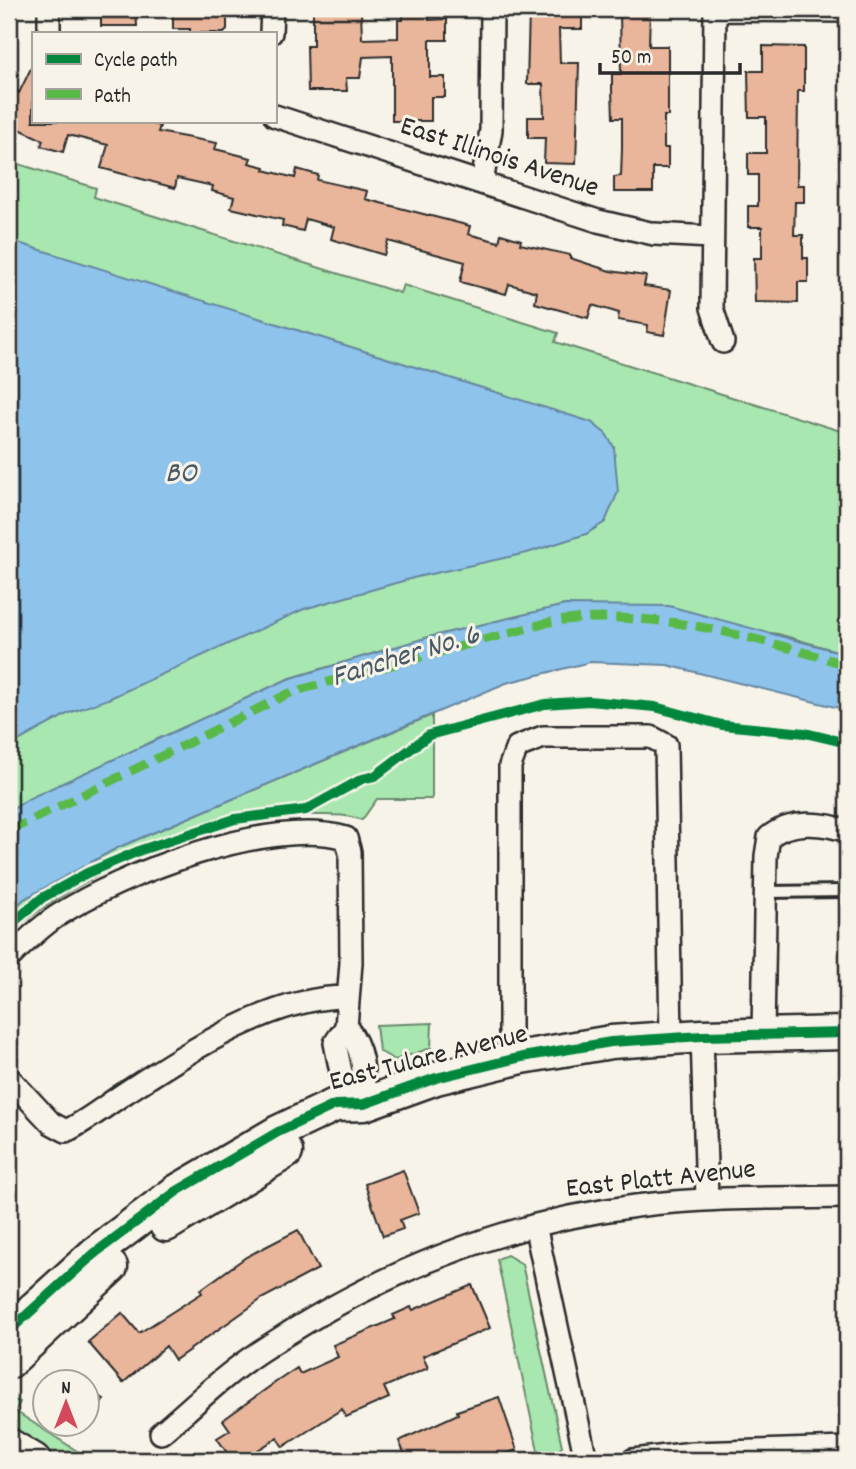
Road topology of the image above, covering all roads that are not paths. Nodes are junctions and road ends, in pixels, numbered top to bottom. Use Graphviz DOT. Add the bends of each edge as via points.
graph roads {
  1 [pos="49,9"];
  2 [pos="272,9"];
  3 [pos="492,9"];
  4 [pos="715,9"];
  5 [pos="847,11"];
  6 [pos="49,32"];
  7 [pos="271,32"];
  8 [pos="276,116"];
  9 [pos="482,183"];
  10 [pos="710,237"];
  11 [pos="723,342"];
  12 [pos="847,831"];
  13 [pos="847,891"];
  14 [pos="765,892"];
  15 [pos="9,958"];
  16 [pos="347,998"];
  17 [pos="847,1033"];
  18 [pos="763,1035"];
  19 [pos="702,1036"];
  20 [pos="671,1038"];
  21 [pos="510,1060"];
  22 [pos="9,1078"];
  23 [pos="364,1104"];
  24 [pos="847,1197"];
  25 [pos="707,1199"];
  26 [pos="536,1225"];
  27 [pos="12,1320"];
  28 [pos="9,1362"];
  29 [pos="161,1433"];
  30 [pos="9,1445"];
  31 [pos="847,1448"];
  32 [pos="34,1460"];
  33 [pos="586,1460"];
  34 [pos="633,1460"];
  1 -- 6 [label="street"];
  2 -- 7 [label="street"];
  3 -- 9 [label="street" via="491,130"];
  4 -- 5 [label="street"];
  4 -- 10 [label="street"];
  8 -- 9 [label="street, East Illinois Avenue"];
  9 -- 10 [label="street, East Illinois Avenue" via="598,221 654,234"];
  10 -- 11 [label="street" via="712,308"];
  12 -- 14 [label="street" via="810,824 782,827 769,837"];
  13 -- 14 [label="lane"];
  14 -- 18 [label="street"];
  15 -- 16 [label="street" via="57,916 95,895 212,849 311,832 346,838 350,852"];
  16 -- 22 [label="street" via="297,1002 252,1022 154,1075 66,1131 51,1123"];
  16 -- 23 [label="street" via="346,1027 335,1043 337,1059 342,1077"];
  17 -- 18 [label="street, East Tulare Avenue"];
  18 -- 19 [label="street, East Tulare Avenue"];
  19 -- 20 [label="street, East Tulare Avenue"];
  19 -- 25 [label="street"];
  20 -- 21 [label="street, East Tulare Avenue" via="611,1042"];
  20 -- 21 [label="street" via="666,746 651,737 543,737 517,747 510,766"];
  21 -- 23 [label="street, East Tulare Avenue" via="436,1078"];
  23 -- 27 [label="street, East Tulare Avenue" via="335,1105 220,1164 121,1232"];
  23 -- 28 [label="street, East Tulare Avenue" via="344,1124 279,1156 142,1242"];
  24 -- 25 [label="street, East Platt Avenue"];
  25 -- 26 [label="street, East Platt Avenue" via="636,1206"];
  26 -- 29 [label="street, East Platt Avenue" via="438,1256 370,1286 256,1354"];
  26 -- 33 [label="street"];
  30 -- 32 [label="street"];
  31 -- 34 [label="street" via="693,1453"];
}
